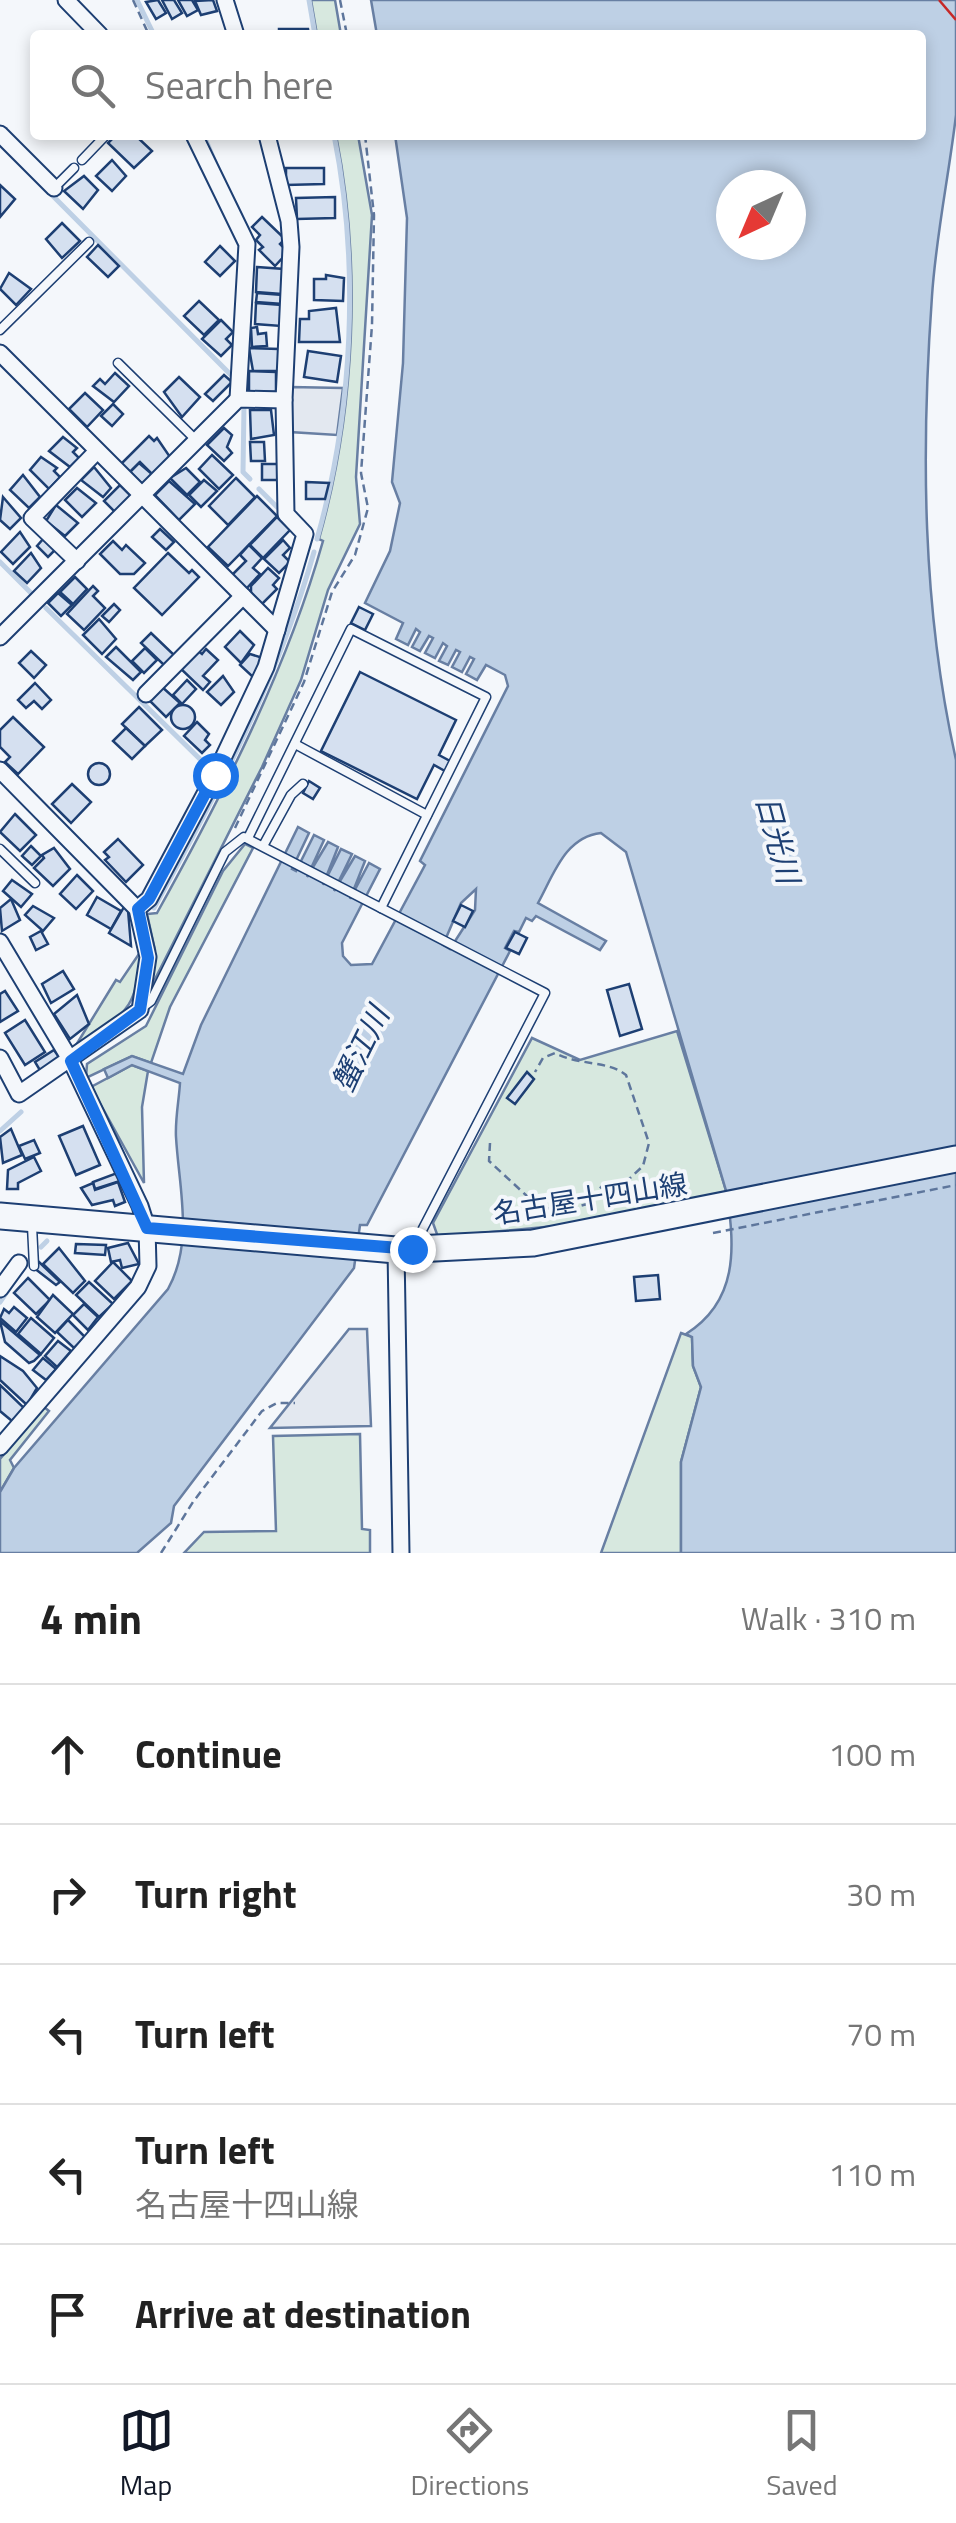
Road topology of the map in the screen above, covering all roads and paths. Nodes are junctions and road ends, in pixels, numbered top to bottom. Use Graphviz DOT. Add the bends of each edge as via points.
graph roads {
  1 [pos="66,0"];
  2 [pos="133,0"];
  3 [pos="225,0"];
  4 [pos="340,0"];
  5 [pos="95,30"];
  6 [pos="148,30"];
  7 [pos="234,30"];
  8 [pos="346,30"];
  9 [pos="0,134"];
  10 [pos="101,140"];
  11 [pos="196,140"];
  12 [pos="267,140"];
  13 [pos="366,140"];
  14 [pos="82,160"];
  15 [pos="74,168"];
  16 [pos="54,188"];
  17 [pos="89,242"];
  18 [pos="0,330"];
  19 [pos="0,354"];
  20 [pos="118,363"];
  21 [pos="238,399"];
  22 [pos="284,400"];
  23 [pos="197,442"];
  24 [pos="97,451"];
  25 [pos="141,496"];
  26 [pos="76,561"];
  27 [pos="243,596"];
  28 [pos="278,630"];
  29 [pos="0,638"];
  30 [pos="146,694"];
  31 [pos="294,744"];
  32 [pos="0,770"];
  33 [pos="303,784"];
  34 [pos="428,815"];
  35 [pos="248,838"];
  36 [pos="263,846"];
  37 [pos="0,849"];
  38 [pos="225,852"];
  39 [pos="35,883"];
  40 [pos="382,908"];
  41 [pos="138,909"];
  42 [pos="0,942"];
  43 [pos="140,1010"];
  44 [pos="0,1058"];
  45 [pos="71,1061"];
  46 [pos="535,1072"];
  47 [pos="490,1143"];
  48 [pos="956,1159"];
  49 [pos="956,1184"];
  50 [pos="0,1216"];
  51 [pos="32,1218"];
  52 [pos="158,1229"];
  53 [pos="713,1234"];
  54 [pos="404,1249"];
  55 [pos="27,1264"];
  56 [pos="0,1289"];
  57 [pos="295,1403"];
  58 [pos="0,1447"];
  59 [pos="161,1553"];
  60 [pos="402,1553"];
  1 -- 5 [label="street"];
  2 -- 6 [label="path"];
  3 -- 7 [label="street"];
  4 -- 8 [label="path"];
  9 -- 16 [label="street"];
  10 -- 14 [label="lane"];
  11 -- 21 [label="street" via="247,244"];
  12 -- 22 [label="street" via="292,247"];
  13 -- 38 [label="path" via="374,215 360,473 368,508 304,682"];
  15 -- 16 [label="lane"];
  17 -- 18 [label="lane"];
  19 -- 24 [label="street"];
  20 -- 23 [label="lane"];
  21 -- 22 [label="street"];
  21 -- 23 [label="street"];
  22 -- 28 [label="street" via="286,514 305,534"];
  23 -- 25 [label="street"];
  24 -- 25 [label="street"];
  24 -- 26 [label="street" via="32,518"];
  25 -- 26 [label="street"];
  25 -- 27 [label="street"];
  26 -- 29 [label="street"];
  27 -- 28 [label="street"];
  27 -- 30 [label="street"];
  28 -- 41 [label="street" via="215,775"];
  31 -- 34 [label="lane"];
  31 -- 34 [label="lane" via="352,629 486,697"];
  31 -- 35 [label="lane"];
  32 -- 41 [label="street"];
  33 -- 36 [label="lane"];
  34 -- 40 [label="lane"];
  35 -- 36 [label="lane"];
  35 -- 38 [label="lane"];
  36 -- 40 [label="lane"];
  37 -- 39 [label="lane"];
  38 -- 43 [label="lane"];
  40 -- 54 [label="lane" via="546,992"];
  41 -- 43 [label="street" via="148,958"];
  42 -- 45 [label="street"];
  43 -- 45 [label="street"];
  44 -- 45 [label="street" via="27,1089"];
  45 -- 52 [label="street"];
  46 -- 47 [label="path" via="554,1053 626,1075 649,1143 644,1166 628,1180 602,1186 587,1204 556,1212 528,1197 490,1161"];
  48 -- 54 [label="main road, 名古屋十四山線" via="534,1243"];
  49 -- 53 [label="path"];
  50 -- 51 [label="main road, 名古屋十四山線"];
  51 -- 52 [label="main road, 名古屋十四山線"];
  51 -- 55 [label="lane"];
  52 -- 54 [label="main road, 名古屋十四山線"];
  52 -- 58 [label="street" via="138,1287"];
  54 -- 60 [label="street"];
  55 -- 56 [label="street"];
  57 -- 59 [label="path" via="262,1411"];
}
